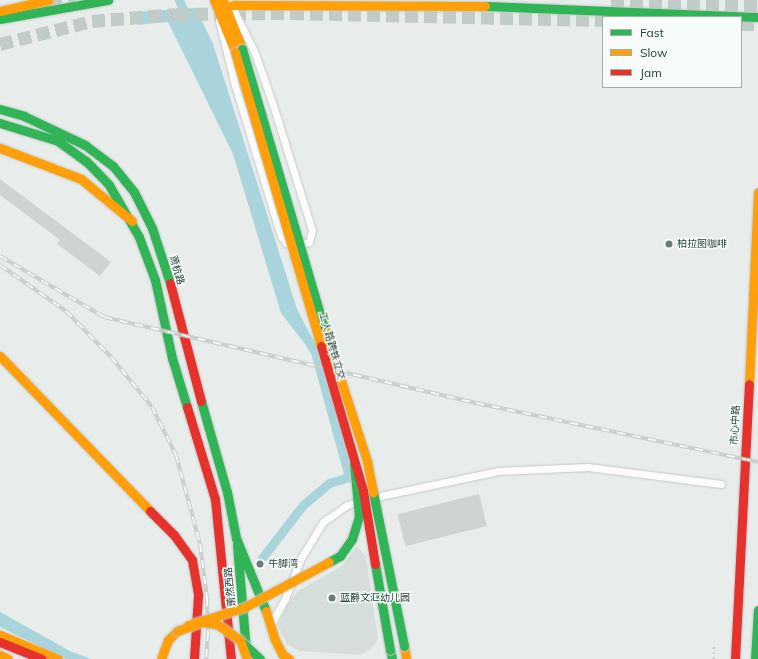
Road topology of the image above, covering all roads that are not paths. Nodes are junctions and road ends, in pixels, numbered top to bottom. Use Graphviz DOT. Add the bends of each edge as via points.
graph roads {
  1 [pos="49,0"];
  2 [pos="108,0"];
  3 [pos="217,1"];
  4 [pos="229,3"];
  5 [pos="0,11"];
  6 [pos="711,16"];
  7 [pos="742,17"];
  8 [pos="758,18"];
  9 [pos="0,19"];
  10 [pos="239,50"];
  11 [pos="0,109"];
  12 [pos="0,123"];
  13 [pos="0,148"];
  14 [pos="758,192"];
  15 [pos="132,221"];
  16 [pos="0,356"];
  17 [pos="354,464"];
  18 [pos="721,484"];
  19 [pos="232,513"];
  20 [pos="236,538"];
  21 [pos="758,610"];
  22 [pos="271,624"];
  23 [pos="188,625"];
  24 [pos="0,635"];
  25 [pos="240,640"];
  26 [pos="0,642"];
  27 [pos="0,649"];
  28 [pos="0,655"];
  29 [pos="162,655"];
  30 [pos="391,655"];
  31 [pos="8,659"];
  32 [pos="25,659"];
  33 [pos="42,659"];
  34 [pos="58,659"];
  35 [pos="152,659"];
  36 [pos="194,659"];
  37 [pos="231,659"];
  38 [pos="247,659"];
  39 [pos="260,659"];
  40 [pos="289,659"];
  41 [pos="406,659"];
  42 [pos="734,659"];
  43 [pos="755,659"];
  1 -- 5 [label="main road"];
  2 -- 9 [label="main road"];
  3 -- 4 [label="street" via="235,85 281,236 286,244 299,245 308,242 312,230 256,53"];
  3 -- 10 [label="main road"];
  4 -- 6 [label="main road" via="432,4"];
  7 -- 8 [label="main road"];
  10 -- 17 [label="main road, 工人路跨铁立交, bridge"];
  10 -- 41 [label="main road, 工人路跨铁立交, bridge" via="367,461"];
  11 -- 19 [label="main road, 萧杭路" via="24,116 85,145 112,166 134,192 152,228 170,281 176,312"];
  12 -- 15 [label="main road" via="58,141 86,161 109,185"];
  13 -- 15 [label="main road" via="81,179"];
  14 -- 42 [label="main road, 市心中路"];
  15 -- 37 [label="main road, 萧然西路" via="154,280 172,358 215,499"];
  16 -- 36 [label="main road" via="174,535 192,560 198,595"];
  17 -- 23 [label="main road, bridge" via="359,516 352,540 340,556 245,607"];
  17 -- 30 [label="main road, 工人路跨铁立交, bridge" via="363,491"];
  18 -- 22 [label="street" via="588,467 498,471 347,504 323,522 301,558 285,599"];
  19 -- 20 [label="main road, 萧然西路"];
  20 -- 22 [label="main road"];
  20 -- 38 [label="main road, 萧然西路"];
  21 -- 43 [label="main road"];
  22 -- 40 [label="main road" via="282,654"];
  23 -- 25 [label="main road, bridge" via="202,622 217,624"];
  23 -- 29 [label="main road, bridge" via="168,640"];
  24 -- 34 [label="main road"];
  25 -- 38 [label="main road, bridge"];
  25 -- 39 [label="main road, bridge"];
  26 -- 33 [label="main road"];
  27 -- 32 [label="main road"];
  28 -- 31 [label="main road"];
  29 -- 35 [label="main road"];
}
